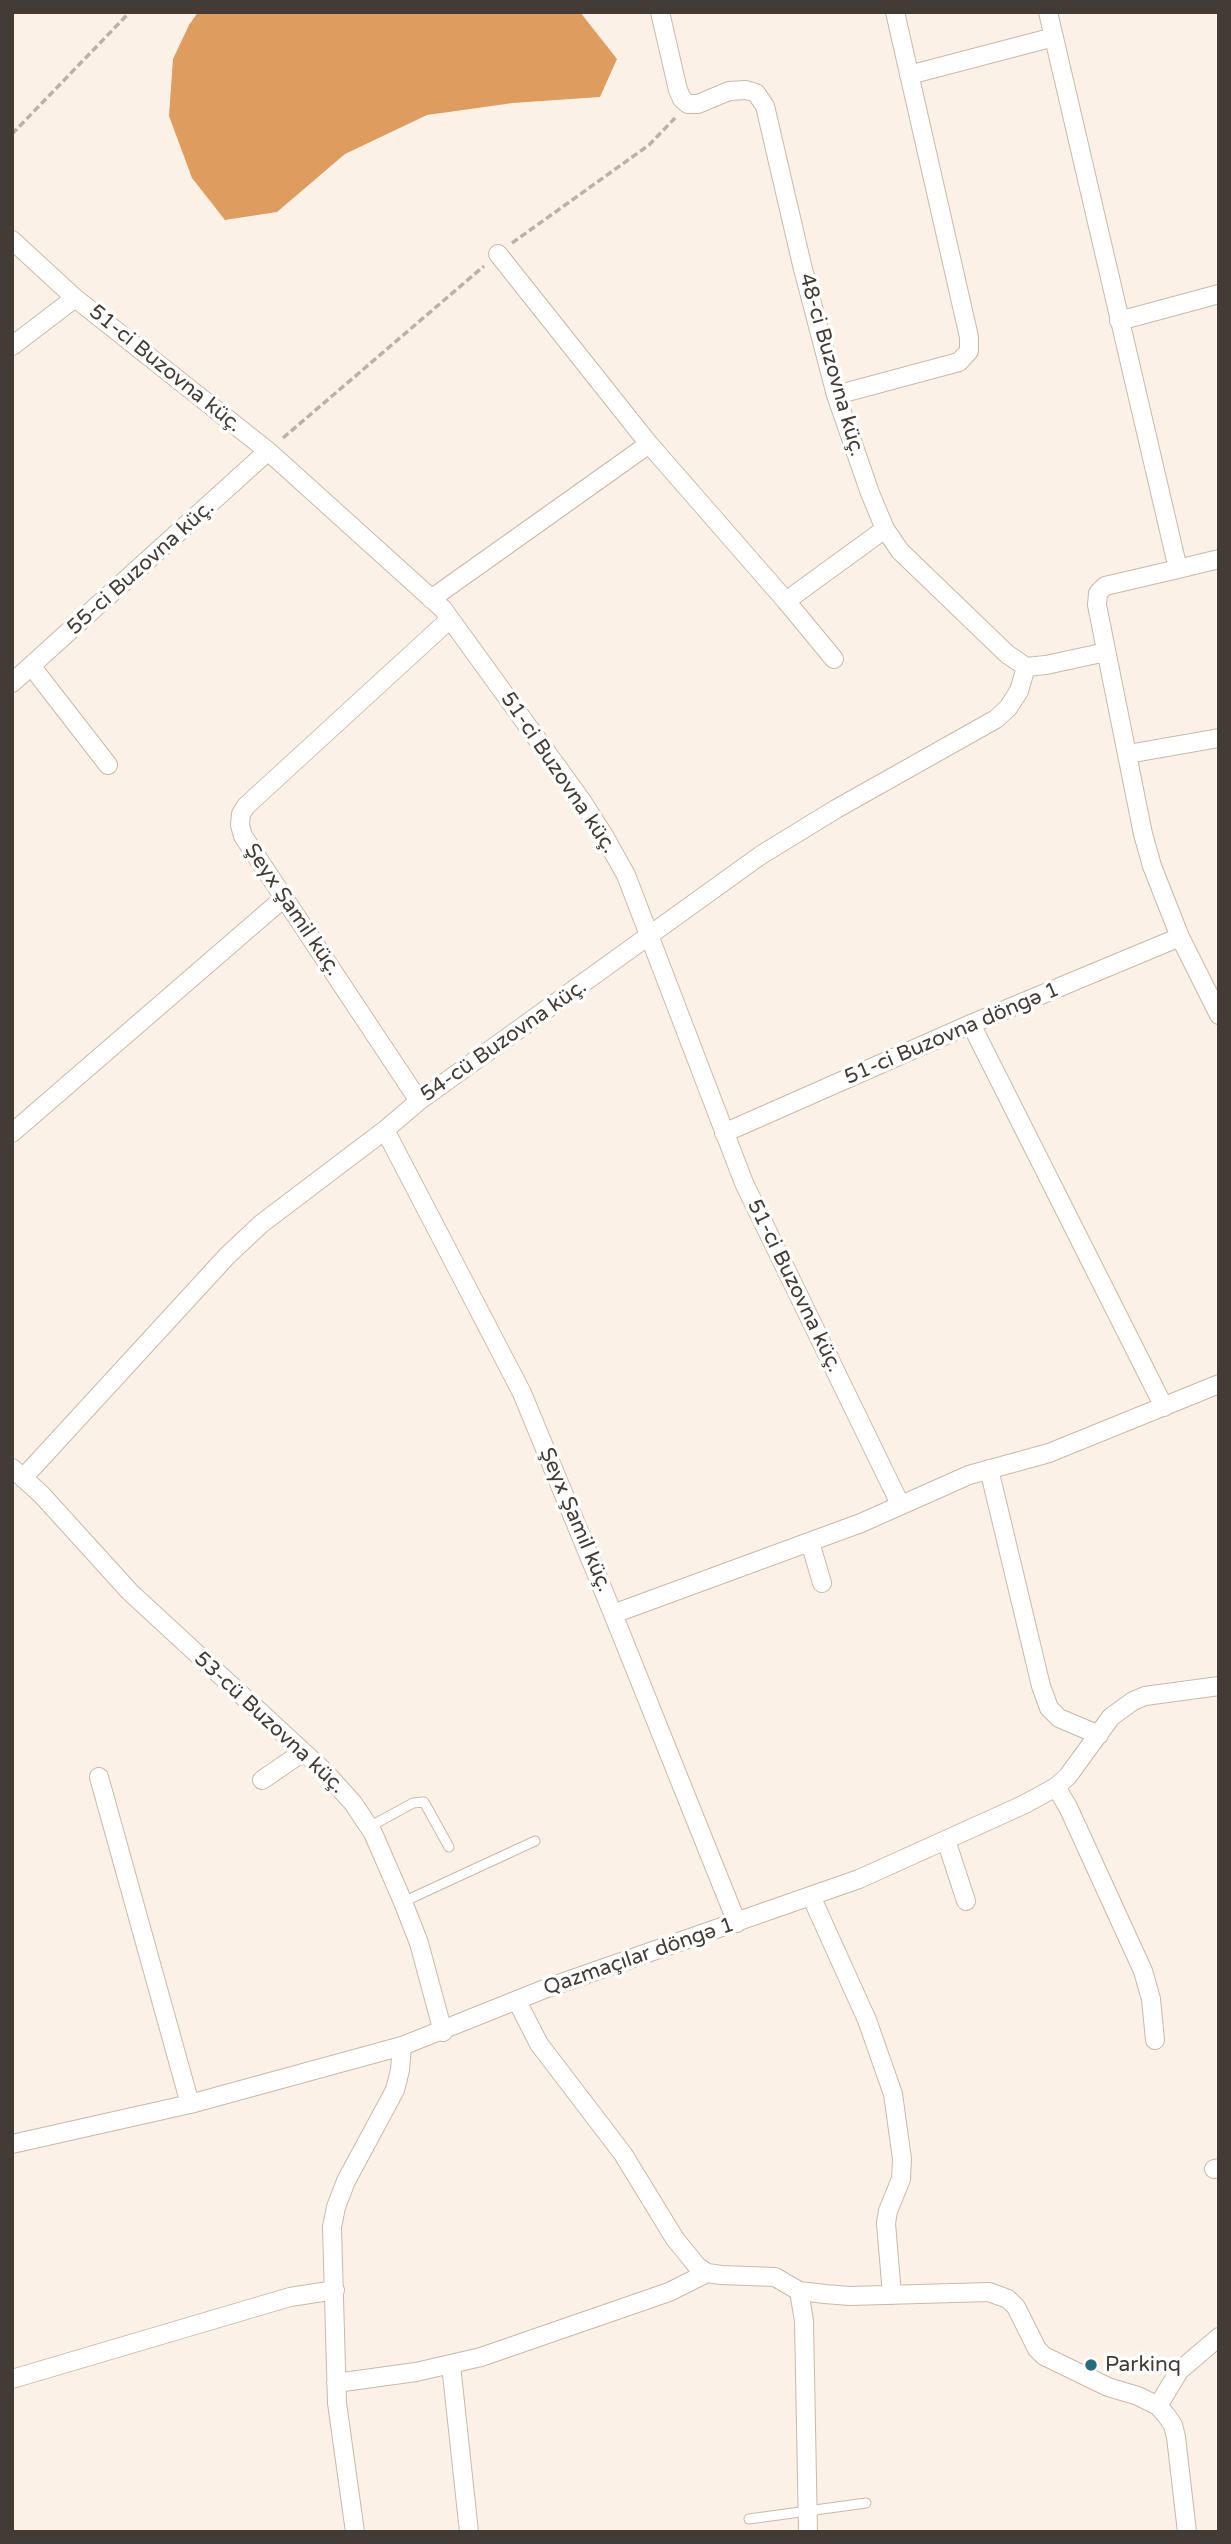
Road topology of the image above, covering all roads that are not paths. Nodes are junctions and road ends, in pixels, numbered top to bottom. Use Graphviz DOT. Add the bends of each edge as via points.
graph roads {
  1 [pos="660,12"];
  2 [pos="895,12"];
  3 [pos="1048,12"];
  4 [pos="1054,37"];
  5 [pos="909,75"];
  6 [pos="12,240"];
  7 [pos="498,254"];
  8 [pos="1219,294"];
  9 [pos="75,298"];
  10 [pos="1119,321"];
  11 [pos="12,346"];
  12 [pos="836,395"];
  13 [pos="649,444"];
  14 [pos="268,451"];
  15 [pos="885,529"];
  16 [pos="1219,559"];
  17 [pos="1178,569"];
  18 [pos="431,599"];
  19 [pos="786,601"];
  20 [pos="450,619"];
  21 [pos="1106,652"];
  22 [pos="834,659"];
  23 [pos="32,667"];
  24 [pos="1026,667"];
  25 [pos="12,683"];
  26 [pos="1219,737"];
  27 [pos="1128,754"];
  28 [pos="108,765"];
  29 [pos="285,897"];
  30 [pos="650,937"];
  31 [pos="1180,937"];
  32 [pos="1219,1015"];
  33 [pos="971,1024"];
  34 [pos="419,1101"];
  35 [pos="385,1130"];
  36 [pos="12,1133"];
  37 [pos="724,1133"];
  38 [pos="1219,1384"];
  39 [pos="1164,1407"];
  40 [pos="989,1469"];
  41 [pos="18,1472"];
  42 [pos="900,1504"];
  43 [pos="810,1542"];
  44 [pos="822,1583"];
  45 [pos="614,1614"];
  46 [pos="1219,1686"];
  47 [pos="1099,1735"];
  48 [pos="303,1752"];
  49 [pos="99,1777"];
  50 [pos="262,1780"];
  51 [pos="1056,1787"];
  52 [pos="369,1827"];
  53 [pos="946,1840"];
  54 [pos="535,1841"];
  55 [pos="449,1847"];
  56 [pos="811,1896"];
  57 [pos="966,1901"];
  58 [pos="403,1902"];
  59 [pos="737,1923"];
  60 [pos="517,2001"];
  61 [pos="443,2032"];
  62 [pos="1155,2040"];
  63 [pos="402,2046"];
  64 [pos="190,2104"];
  65 [pos="12,2144"];
  66 [pos="707,2273"];
  67 [pos="335,2290"];
  68 [pos="799,2291"];
  69 [pos="892,2295"];
  70 [pos="1219,2337"];
  71 [pos="451,2365"];
  72 [pos="12,2379"];
  73 [pos="336,2384"];
  74 [pos="1158,2406"];
  75 [pos="866,2503"];
  76 [pos="808,2511"];
  77 [pos="749,2519"];
  78 [pos="355,2532"];
  79 [pos="469,2532"];
  80 [pos="808,2532"];
  81 [pos="1186,2532"];
  1 -- 12 [label="street, 48-ci Buzovna küç." via="682,99 688,104 706,102 729,91 746,90 756,93 765,106"];
  2 -- 5 [label="street"];
  3 -- 4 [label="street"];
  4 -- 5 [label="street"];
  4 -- 10 [label="street"];
  5 -- 12 [label="street" via="969,351 960,362"];
  6 -- 9 [label="street, 51-ci Buzovna küç."];
  7 -- 13 [label="street"];
  8 -- 10 [label="street"];
  9 -- 11 [label="street"];
  9 -- 14 [label="street, 51-ci Buzovna küç."];
  10 -- 17 [label="street"];
  12 -- 15 [label="street, 48-ci Buzovna küç."];
  13 -- 18 [label="street"];
  13 -- 19 [label="street"];
  14 -- 18 [label="street, 51-ci Buzovna küç."];
  14 -- 23 [label="street, 55-ci Buzovna küç."];
  15 -- 19 [label="street"];
  15 -- 24 [label="street, 48-ci Buzovna küç." via="900,551"];
  16 -- 17 [label="street"];
  17 -- 21 [label="street" via="1105,586 1098,593"];
  18 -- 20 [label="street, 51-ci Buzovna küç."];
  19 -- 22 [label="street"];
  20 -- 29 [label="street, Şeyx Şamil küç." via="241,814 243,836"];
  20 -- 30 [label="street, 51-ci Buzovna küç." via="603,834 626,875"];
  21 -- 24 [label="street"];
  21 -- 27 [label="street"];
  23 -- 25 [label="street, 55-ci Buzovna küç."];
  23 -- 28 [label="street"];
  24 -- 30 [label="street, 54-cü Buzovna küç." via="1019,691 996,719 780,843"];
  26 -- 27 [label="street"];
  27 -- 31 [label="street" via="1152,866"];
  29 -- 34 [label="street, Şeyx Şamil küç."];
  29 -- 36 [label="street"];
  30 -- 34 [label="street, 54-cü Buzovna küç."];
  30 -- 37 [label="street, 51-ci Buzovna küç."];
  31 -- 32 [label="street"];
  31 -- 33 [label="street, 51-ci Buzovna döngə 1"];
  33 -- 37 [label="street, 51-ci Buzovna döngə 1"];
  33 -- 39 [label="street"];
  34 -- 35 [label="street, 54-cü Buzovna küç."];
  35 -- 41 [label="street, 54-cü Buzovna küç." via="261,1224"];
  35 -- 45 [label="street, Şeyx Şamil küç." via="522,1393"];
  37 -- 42 [label="street, 51-ci Buzovna küç."];
  38 -- 39 [label="street"];
  39 -- 40 [label="street" via="1049,1453"];
  40 -- 42 [label="street"];
  40 -- 47 [label="street" via="1049,1708 1059,1718"];
  41 -- 48 [label="street, 53-cü Buzovna küç." via="130,1592"];
  42 -- 43 [label="street"];
  43 -- 44 [label="street"];
  43 -- 45 [label="street"];
  45 -- 59 [label="street, Şeyx Şamil küç."];
  46 -- 47 [label="street, Qazmaçılar döngə 1" via="1133,1701 1111,1717"];
  47 -- 51 [label="street, Qazmaçılar döngə 1"];
  48 -- 50 [label="street"];
  48 -- 52 [label="street, 53-cü Buzovna küç." via="353,1803"];
  49 -- 64 [label="street"];
  51 -- 53 [label="street, Qazmaçılar döngə 1"];
  51 -- 62 [label="street" via="1143,1971"];
  52 -- 55 [label="lane" via="413,1803 424,1802"];
  52 -- 58 [label="street, 53-cü Buzovna küç."];
  53 -- 56 [label="street, Qazmaçılar döngə 1"];
  53 -- 57 [label="street"];
  54 -- 58 [label="lane"];
  56 -- 59 [label="street, Qazmaçılar döngə 1"];
  56 -- 69 [label="street" via="867,2020 893,2094 902,2159 901,2179 886,2223"];
  58 -- 61 [label="street, 53-cü Buzovna küç." via="419,1942"];
  59 -- 60 [label="street, Qazmaçılar döngə 1"];
  60 -- 61 [label="street, Qazmaçılar döngə 1"];
  60 -- 66 [label="street" via="539,2044 623,2154 685,2253"];
  61 -- 63 [label="street, Qazmaçılar döngə 1"];
  63 -- 64 [label="street, Qazmaçılar döngə 1"];
  63 -- 67 [label="street" via="395,2090 336,2207 332,2227"];
  64 -- 65 [label="street, Qazmaçılar döngə 1"];
  66 -- 68 [label="street" via="775,2277"];
  66 -- 71 [label="street" via="669,2292"];
  67 -- 72 [label="street" via="290,2297"];
  67 -- 73 [label="street"];
  68 -- 69 [label="street"];
  68 -- 76 [label="street" via="804,2321"];
  69 -- 74 [label="street" via="1000,2295 1016,2307 1044,2356"];
  70 -- 74 [label="street" via="1179,2371"];
  71 -- 73 [label="street"];
  71 -- 79 [label="street"];
  73 -- 78 [label="street"];
  74 -- 81 [label="street" via="1176,2437"];
  75 -- 76 [label="lane"];
  76 -- 77 [label="lane"];
  76 -- 80 [label="street"];
}
